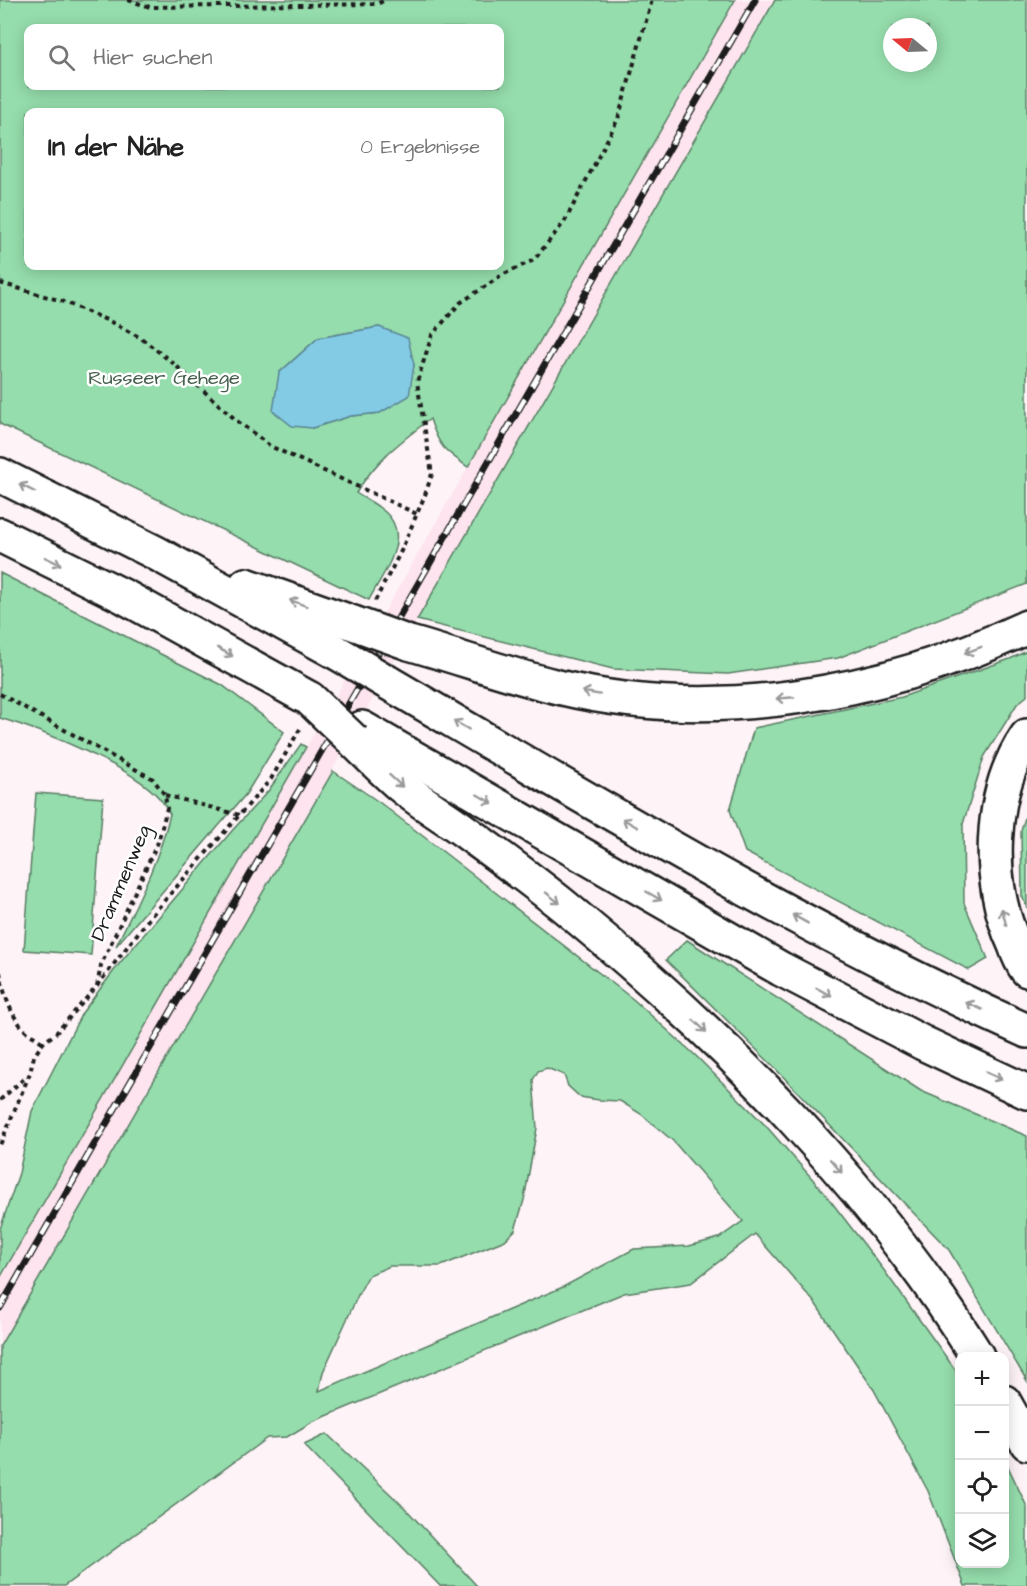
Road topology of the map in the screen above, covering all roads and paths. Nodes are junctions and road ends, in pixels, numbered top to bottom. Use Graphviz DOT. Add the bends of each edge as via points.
graph roads {
  1 [pos="128,0"];
  2 [pos="385,0"];
  3 [pos="652,0"];
  4 [pos="0,283"];
  5 [pos="0,475"];
  6 [pos="417,514"];
  7 [pos="0,535"];
  8 [pos="154,552"];
  9 [pos="363,614"];
  10 [pos="1027,627"];
  11 [pos="0,694"];
  12 [pos="306,713"];
  13 [pos="358,734"];
  14 [pos="1027,736"];
  15 [pos="165,795"];
  16 [pos="239,815"];
  17 [pos="1027,970"];
  18 [pos="0,972"];
  19 [pos="97,986"];
  20 [pos="1027,1030"];
  21 [pos="43,1043"];
  22 [pos="30,1073"];
  23 [pos="1027,1092"];
  24 [pos="0,1100"];
  25 [pos="0,1145"];
  26 [pos="974,1352"];
  27 [pos="1007,1406"];
  28 [pos="1027,1443"];
  1 -- 2 [label="path" via="150,7 377,4"];
  3 -- 6 [label="path" via="618,119 565,221 534,260 460,303 432,335 417,382 432,474"];
  4 -- 6 [label="path" via="62,301 141,338 270,446"];
  8 -- 5 [label="highway, one-way"];
  6 -- 9 [label="path" via="401,551"];
  7 -- 12 [label="highway, one-way" via="125,597"];
  9 -- 8 [label="highway, one-way"];
  20 -- 8 [label="highway, one-way, bridge" via="944,993 806,922"];
  10 -- 9 [label="highway, one-way, bridge" via="890,679 793,698 700,704 614,698 558,687 410,643"];
  11 -- 15 [label="path" via="153,779"];
  12 -- 13 [label="highway, bridge"];
  12 -- 16 [label="path" via="271,779"];
  13 -- 23 [label="highway, one-way" via="782,969 922,1043"];
  13 -- 26 [label="highway, one-way" via="401,786 571,912 719,1044 838,1167 916,1267"];
  17 -- 14 [label="highway, one-way" via="1009,933 994,861 996,821 1009,774"];
  15 -- 16 [label="path"];
  15 -- 19 [label="path, Drammenweg" via="167,808 158,842 101,965"];
  16 -- 19 [label="path" via="151,916"];
  18 -- 21 [label="path" via="3,991 17,1018"];
  19 -- 21 [label="path, Drammenweg"];
  21 -- 22 [label="path, Drammenweg" via="34,1056"];
  22 -- 24 [label="path"];
  22 -- 25 [label="path, Drammenweg"];
  27 -- 28 [label="highway"];
}
